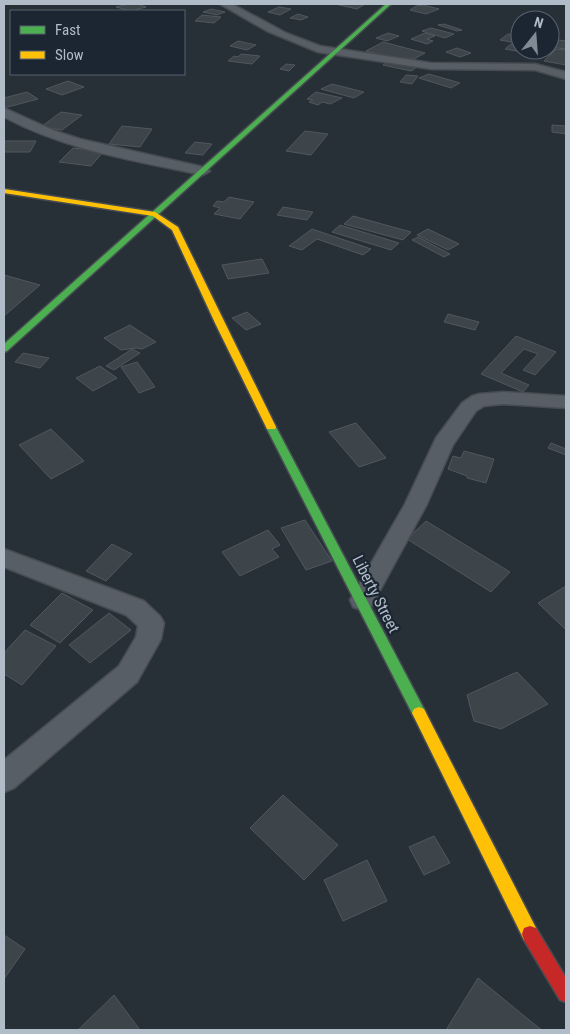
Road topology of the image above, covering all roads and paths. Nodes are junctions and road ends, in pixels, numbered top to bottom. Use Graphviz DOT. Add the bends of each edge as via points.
graph roads {
  1 [pos="225,4"];
  2 [pos="389,4"];
  3 [pos="336,52"];
  4 [pos="566,76"];
  5 [pos="4,112"];
  6 [pos="203,170"];
  7 [pos="4,191"];
  8 [pos="155,214"];
  9 [pos="4,349"];
  10 [pos="566,402"];
  11 [pos="4,558"];
  12 [pos="362,600"];
  13 [pos="4,778"];
  14 [pos="566,994"];
  1 -- 3 [label="street" via="303,44"];
  2 -- 3 [label="main road"];
  3 -- 4 [label="street" via="431,66 535,67"];
  3 -- 6 [label="main road"];
  5 -- 6 [label="street" via="17,120 97,148"];
  6 -- 8 [label="main road"];
  7 -- 8 [label="main road"];
  8 -- 9 [label="main road"];
  8 -- 12 [label="main road, Liberty Street" via="175,230 219,323"];
  10 -- 12 [label="street" via="503,398 479,400 469,407 443,443 416,504"];
  11 -- 13 [label="street" via="135,608 151,623 148,639 128,674"];
  12 -- 14 [label="main road, Liberty Street" via="522,920"];
}
